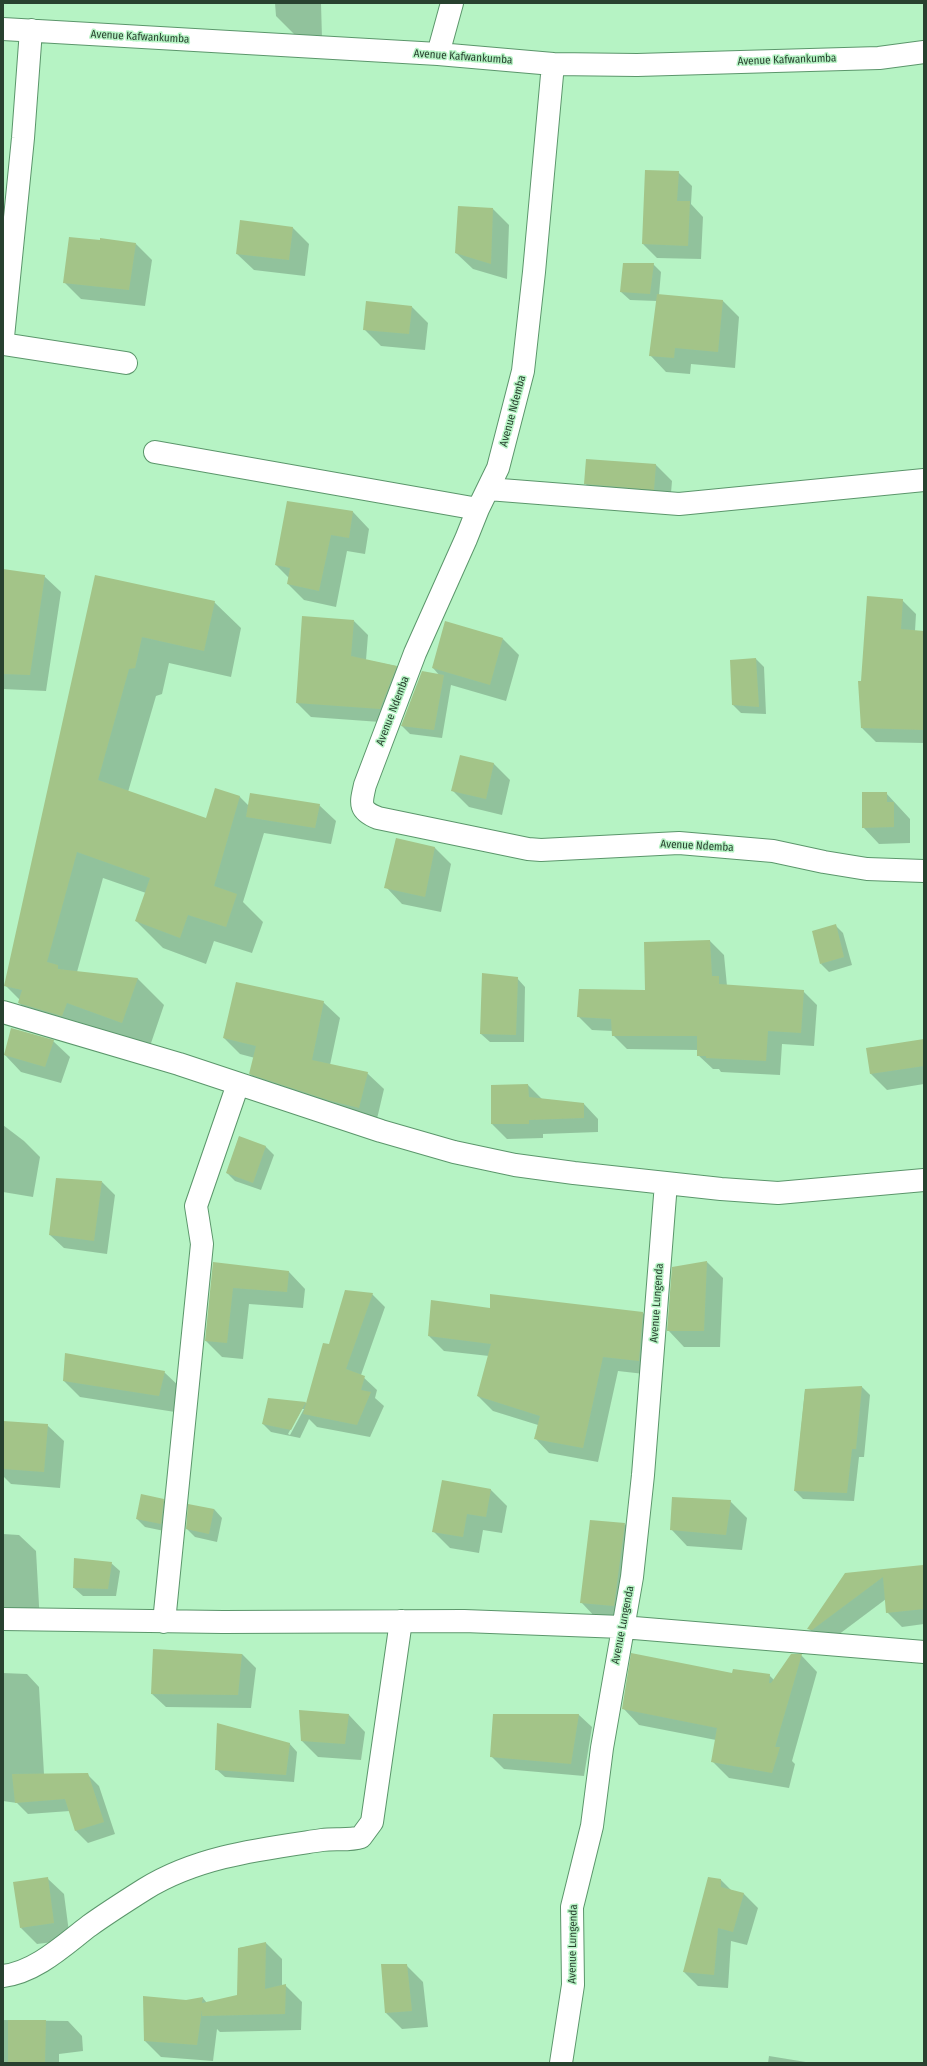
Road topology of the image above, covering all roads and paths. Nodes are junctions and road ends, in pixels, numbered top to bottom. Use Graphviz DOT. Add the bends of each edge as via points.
graph roads {
  1 [pos="452,3"];
  2 [pos="3,29"];
  3 [pos="31,30"];
  4 [pos="924,52"];
  5 [pos="438,54"];
  6 [pos="553,64"];
  7 [pos="3,338"];
  8 [pos="3,344"];
  9 [pos="126,363"];
  10 [pos="154,452"];
  11 [pos="924,480"];
  12 [pos="488,489"];
  13 [pos="478,509"];
  14 [pos="924,871"];
  15 [pos="3,1012"];
  16 [pos="238,1084"];
  17 [pos="924,1180"];
  18 [pos="666,1182"];
  19 [pos="3,1619"];
  20 [pos="401,1621"];
  21 [pos="164,1622"];
  22 [pos="622,1627"];
  23 [pos="924,1652"];
  24 [pos="3,1976"];
  25 [pos="561,2063"];
  1 -- 5 [label="street"];
  2 -- 3 [label="street, Avenue Kafwankumba"];
  3 -- 5 [label="street, Avenue Kafwankumba"];
  3 -- 7 [label="street"];
  4 -- 6 [label="street, Avenue Kafwankumba" via="879,58 637,65"];
  5 -- 6 [label="street, Avenue Kafwankumba"];
  6 -- 12 [label="street, Avenue Ndemba" via="523,371 498,468"];
  8 -- 9 [label="street"];
  10 -- 13 [label="street"];
  11 -- 12 [label="street" via="679,504"];
  12 -- 13 [label="street, Avenue Ndemba"];
  13 -- 14 [label="street, Avenue Ndemba" via="389,718 362,798 362,807 365,811 378,818 528,849 679,843 773,851 867,869"];
  15 -- 16 [label="street"];
  16 -- 18 [label="street" via="454,1152 515,1165"];
  16 -- 21 [label="street" via="196,1206 202,1244"];
  17 -- 18 [label="street" via="778,1193"];
  18 -- 22 [label="street, Avenue Lungenda" via="643,1476 632,1577"];
  19 -- 21 [label="street"];
  20 -- 21 [label="street"];
  20 -- 22 [label="street"];
  20 -- 24 [label="street" via="372,1822 361,1837 325,1839 248,1852 215,1859 183,1871 146,1888 45,1959"];
  22 -- 23 [label="street"];
  22 -- 25 [label="street, Avenue Lungenda" via="592,1826 572,1907 573,1984"];
}
